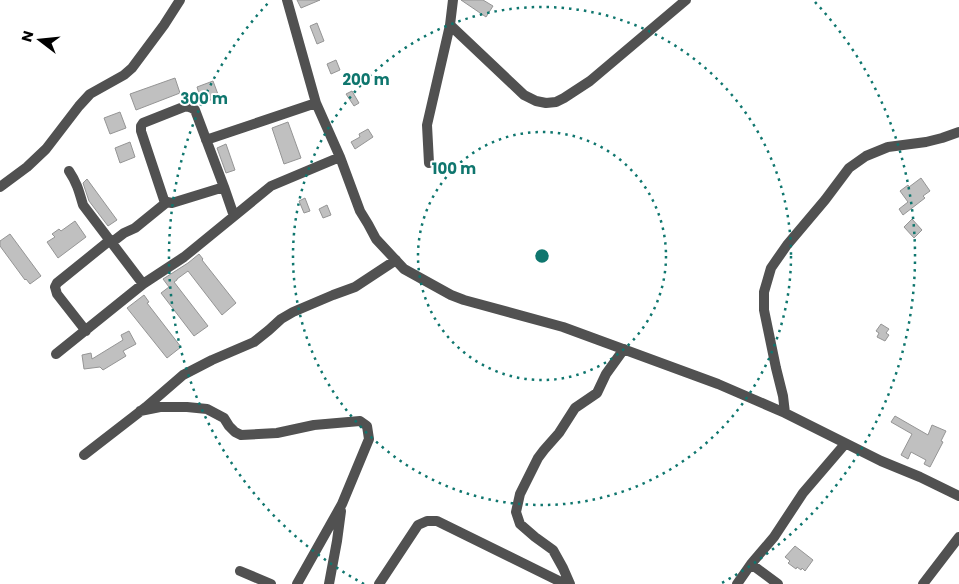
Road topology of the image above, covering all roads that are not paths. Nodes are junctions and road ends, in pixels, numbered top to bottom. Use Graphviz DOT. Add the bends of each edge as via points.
graph roads {
  1 [pos="180,0"];
  2 [pos="286,0"];
  3 [pos="453,0"];
  4 [pos="686,0"];
  5 [pos="450,24"];
  6 [pos="316,103"];
  7 [pos="959,132"];
  8 [pos="206,140"];
  9 [pos="340,157"];
  10 [pos="429,163"];
  11 [pos="69,171"];
  12 [pos="224,186"];
  13 [pos="0,187"];
  14 [pos="167,202"];
  15 [pos="234,216"];
  16 [pos="110,242"];
  17 [pos="396,260"];
  18 [pos="143,284"];
  19 [pos="86,331"];
  20 [pos="624,348"];
  21 [pos="56,354"];
  22 [pos="140,411"];
  23 [pos="785,413"];
  24 [pos="845,444"];
  25 [pos="84,454"];
  26 [pos="959,496"];
  27 [pos="342,504"];
  28 [pos="959,537"];
  29 [pos="751,564"];
  30 [pos="240,571"];
  31 [pos="270,584"];
  32 [pos="297,584"];
  33 [pos="329,584"];
  34 [pos="380,584"];
  35 [pos="565,584"];
  36 [pos="570,584"];
  37 [pos="737,584"];
  38 [pos="778,584"];
  39 [pos="923,584"];
  1 -- 13 [label="street" via="132,68 90,94 46,149"];
  2 -- 6 [label="street"];
  3 -- 5 [label="street"];
  4 -- 5 [label="street" via="590,81 556,102 536,101 524,95"];
  5 -- 10 [label="street" via="427,125"];
  6 -- 8 [label="street"];
  6 -- 9 [label="street"];
  7 -- 23 [label="street" via="926,142 888,147 866,156 849,168 771,268 764,292 764,310"];
  8 -- 12 [label="street"];
  8 -- 14 [label="street" via="194,110 186,106 141,126"];
  9 -- 15 [label="street" via="272,186"];
  9 -- 17 [label="street" via="360,211 376,239"];
  11 -- 16 [label="street" via="76,181 82,205"];
  12 -- 14 [label="street"];
  12 -- 15 [label="street"];
  14 -- 16 [label="street" via="135,228"];
  15 -- 18 [label="street" via="184,257"];
  16 -- 18 [label="street"];
  16 -- 19 [label="street" via="55,287"];
  17 -- 20 [label="street" via="404,269 451,295 564,327"];
  17 -- 22 [label="street" via="355,287 293,312 254,342 183,375"];
  18 -- 19 [label="street"];
  19 -- 21 [label="street"];
  20 -- 23 [label="street"];
  20 -- 36 [label="street" via="597,393 575,408 538,458 520,494 516,512 520,524 553,550"];
  22 -- 25 [label="street"];
  22 -- 27 [label="street" via="160,407 207,410 224,418 241,435 360,421 367,426 369,439"];
  23 -- 24 [label="street"];
  24 -- 26 [label="street"];
  24 -- 29 [label="street" via="803,493 774,537"];
  27 -- 32 [label="street"];
  27 -- 33 [label="street"];
  28 -- 39 [label="street"];
  29 -- 37 [label="street"];
  29 -- 38 [label="street"];
  30 -- 31 [label="street"];
  34 -- 35 [label="street" via="418,525 427,521 437,521"];
}
